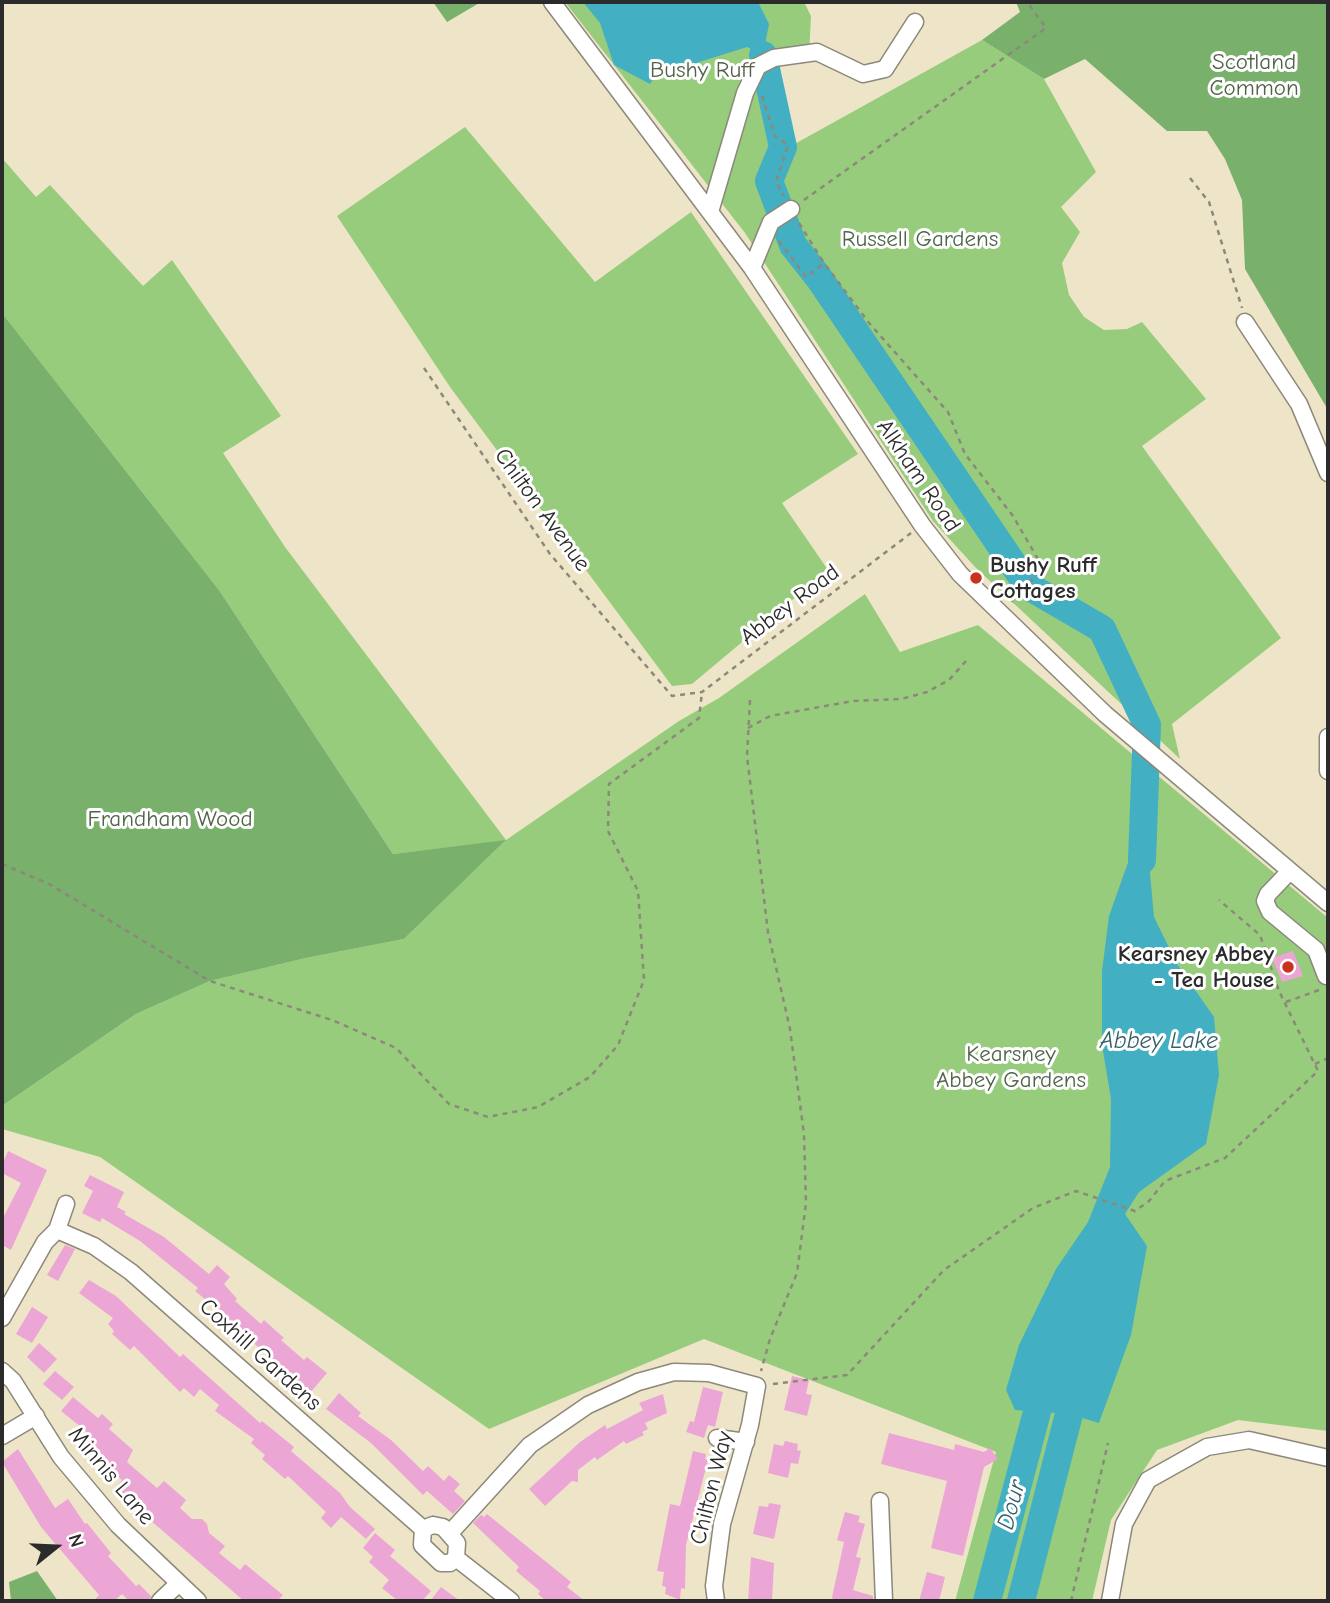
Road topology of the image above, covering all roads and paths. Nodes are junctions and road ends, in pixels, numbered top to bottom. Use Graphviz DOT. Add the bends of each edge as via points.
graph roads {
  1 [pos="552,2"];
  2 [pos="1027,2"];
  3 [pos="915,22"];
  4 [pos="756,69"];
  5 [pos="1190,178"];
  6 [pos="791,209"];
  7 [pos="710,212"];
  8 [pos="761,248"];
  9 [pos="824,263"];
  10 [pos="752,268"];
  11 [pos="1245,322"];
  12 [pos="424,368"];
  13 [pos="1328,473"];
  14 [pos="922,525"];
  15 [pos="1011,601"];
  16 [pos="967,661"];
  17 [pos="702,692"];
  18 [pos="672,696"];
  19 [pos="750,700"];
  20 [pos="748,728"];
  21 [pos="1328,737"];
  22 [pos="1328,771"];
  23 [pos="2,864"];
  24 [pos="1290,870"];
  25 [pos="1219,900"];
  26 [pos="1328,903"];
  27 [pos="1326,976"];
  28 [pos="1286,1002"];
  29 [pos="1328,1058"];
  30 [pos="1315,1063"];
  31 [pos="66,1203"];
  32 [pos="57,1230"];
  33 [pos="2,1318"];
  34 [pos="2,1371"];
  35 [pos="757,1386"];
  36 [pos="36,1416"];
  37 [pos="2,1436"];
  38 [pos="717,1438"];
  39 [pos="746,1442"];
  40 [pos="1108,1443"];
  41 [pos="1328,1458"];
  42 [pos="880,1501"];
  43 [pos="423,1529"];
  44 [pos="450,1533"];
  45 [pos="456,1558"];
  46 [pos="179,1583"];
  47 [pos="160,1601"];
  48 [pos="198,1601"];
  49 [pos="511,1601"];
  50 [pos="716,1601"];
  51 [pos="884,1601"];
  52 [pos="1071,1601"];
  53 [pos="1110,1601"];
  1 -- 7 [label="street, Alkham Road"];
  2 -- 6 [label="path" via="1046,29"];
  3 -- 4 [label="street" via="885,69 863,74 817,52 774,58"];
  4 -- 6 [label="path" via="775,136 788,145 776,182"];
  4 -- 7 [label="street"];
  5 -- 11 [label="path" via="1209,202"];
  6 -- 8 [label="street" via="772,222"];
  6 -- 9 [label="path"];
  7 -- 10 [label="street, Alkham Road"];
  8 -- 9 [label="path" via="778,240 806,277"];
  8 -- 10 [label="street"];
  9 -- 15 [label="path" via="869,323 948,412 965,454 1013,516 1043,568"];
  10 -- 14 [label="street, Alkham Road"];
  11 -- 13 [label="street" via="1300,404"];
  12 -- 18 [label="path, Chilton Avenue" via="550,554"];
  14 -- 17 [label="path, Abbey Road"];
  14 -- 24 [label="street, Alkham Road" via="998,614 1105,714"];
  16 -- 20 [label="path" via="949,680 927,692 770,716"];
  17 -- 18 [label="path, Abbey Road"];
  17 -- 23 [label="path" via="699,718 609,784 608,831 638,891 644,980 618,1045 590,1077 538,1107 488,1117 449,1104 396,1048 332,1020 210,981 49,884"];
  19 -- 20 [label="path"];
  20 -- 35 [label="path" via="747,756 768,932 790,1029 804,1134 806,1203 797,1273"];
  21 -- 22 [label="street"];
  24 -- 26 [label="street, Alkham Road"];
  24 -- 27 [label="street" via="1265,901 1270,912 1317,950"];
  25 -- 28 [label="path" via="1259,934"];
  27 -- 28 [label="path" via="1325,987"];
  28 -- 30 [label="path"];
  29 -- 30 [label="path"];
  30 -- 35 [label="path" via="1318,1071 1225,1158 1165,1181 1135,1212 1076,1191 1033,1208 955,1262 847,1375"];
  31 -- 32 [label="street"];
  32 -- 33 [label="street" via="45,1242"];
  32 -- 43 [label="street, Coxhill Gardens" via="94,1246 131,1272"];
  34 -- 36 [label="street, Minnis Lane"];
  35 -- 39 [label="street, Chilton Way"];
  35 -- 44 [label="street" via="709,1373 674,1371 589,1405 530,1445"];
  36 -- 37 [label="street"];
  36 -- 46 [label="street, Minnis Lane" via="61,1457 118,1525"];
  38 -- 39 [label="street"];
  39 -- 50 [label="street, Chilton Way" via="722,1524"];
  40 -- 52 [label="path"];
  41 -- 53 [label="street" via="1249,1440 1208,1447 1148,1480 1124,1524"];
  42 -- 51 [label="street"];
  43 -- 44 [label="street" via="433,1525"];
  43 -- 45 [label="street, Coxhill Gardens" via="422,1545 432,1557 440,1563"];
  44 -- 45 [label="street" via="457,1543"];
  45 -- 49 [label="street, Coxhill Gardens"];
  46 -- 47 [label="street"];
  46 -- 48 [label="street, Minnis Lane"];
}
